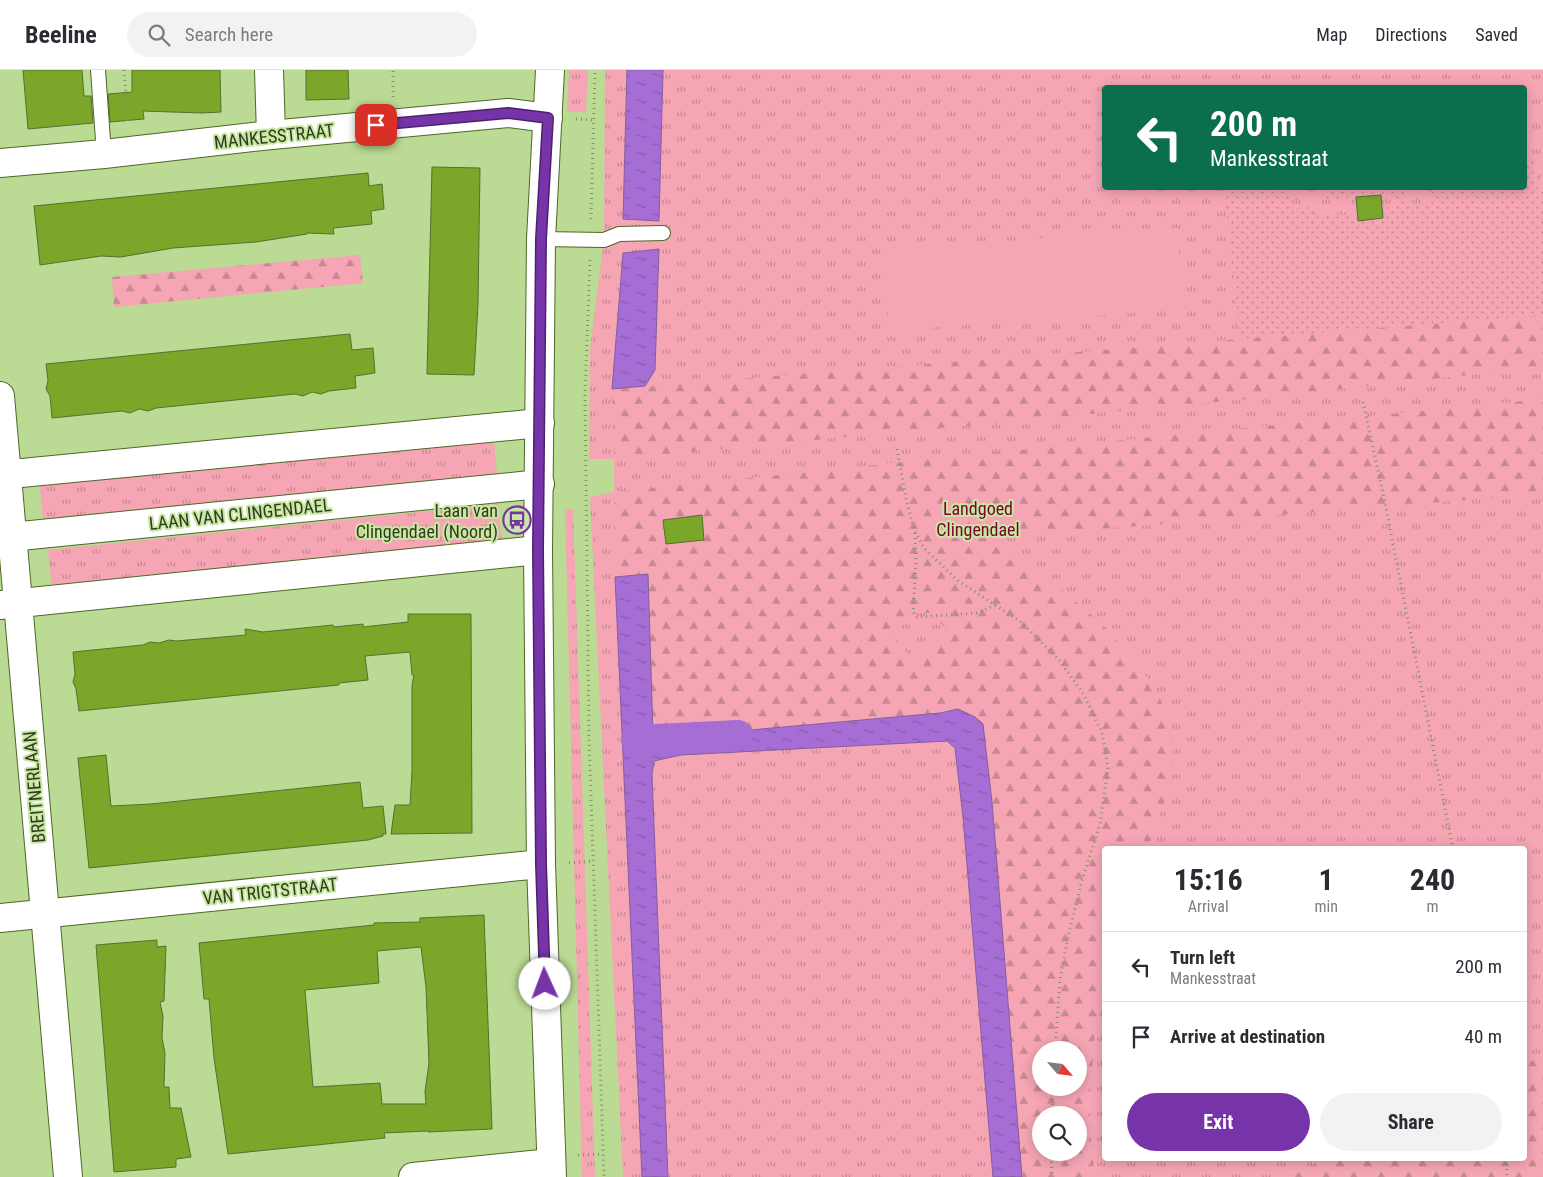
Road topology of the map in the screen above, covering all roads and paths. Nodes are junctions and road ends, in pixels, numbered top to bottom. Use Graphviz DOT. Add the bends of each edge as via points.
graph roads {
  1 [pos="98,70"];
  2 [pos="124,70"];
  3 [pos="269,70"];
  4 [pos="550,70"];
  5 [pos="596,70"];
  6 [pos="548,118"];
  7 [pos="271,135"];
  8 [pos="117,153"];
  9 [pos="0,163"];
  10 [pos="663,233"];
  11 [pos="541,239"];
  12 [pos="591,240"];
  13 [pos="0,396"];
  14 [pos="1363,402"];
  15 [pos="540,423"];
  16 [pos="897,449"];
  17 [pos="3,475"];
  18 [pos="540,484"];
  19 [pos="915,532"];
  20 [pos="6,538"];
  21 [pos="538,550"];
  22 [pos="9,604"];
  23 [pos="995,605"];
  24 [pos="1452,846"];
  25 [pos="541,864"];
  26 [pos="45,914"];
  27 [pos="0,918"];
  28 [pos="1056,1041"];
  29 [pos="1051,1161"];
  30 [pos="1506,1161"];
  31 [pos="551,1170"];
  32 [pos="68,1177"];
  33 [pos="413,1177"];
  34 [pos="604,1177"];
  35 [pos="1052,1177"];
  36 [pos="1507,1177"];
  1 -- 8 [label="lane"];
  2 -- 8 [label="path"];
  3 -- 7 [label="street"];
  4 -- 6 [label="street"];
  5 -- 12 [label="path"];
  6 -- 7 [label="street, MANKESSTRAAT" via="508,113"];
  6 -- 11 [label="street"];
  7 -- 8 [label="street, MANKESSTRAAT"];
  8 -- 9 [label="street, MANKESSTRAAT"];
  10 -- 12 [label="lane" via="619,234 604,240"];
  11 -- 12 [label="lane"];
  11 -- 15 [label="street"];
  12 -- 34 [label="path" via="585,395 589,738"];
  13 -- 17 [label="street, BREITNERLAAN"];
  14 -- 24 [label="path"];
  15 -- 17 [label="street"];
  15 -- 18 [label="street"];
  16 -- 19 [label="path"];
  17 -- 20 [label="street, BREITNERLAAN"];
  18 -- 20 [label="street, LAAN VAN CLINGENDAEL"];
  18 -- 21 [label="street"];
  19 -- 23 [label="path" via="925,550 957,580"];
  19 -- 23 [label="path" via="913,611 916,617 977,613"];
  20 -- 22 [label="street, BREITNERLAAN"];
  21 -- 22 [label="street"];
  21 -- 25 [label="street"];
  22 -- 26 [label="street, BREITNERLAAN"];
  23 -- 28 [label="path" via="1021,622 1059,660 1084,695 1102,733 1108,768 1100,824 1082,880 1060,979"];
  25 -- 26 [label="street, VAN TRIGTSTRAAT"];
  25 -- 31 [label="street"];
  26 -- 27 [label="street, VAN TRIGTSTRAAT"];
  26 -- 32 [label="street, BREITNERLAAN"];
  29 -- 35 [label="path"];
  30 -- 36 [label="path"];
  31 -- 33 [label="street"];
}
